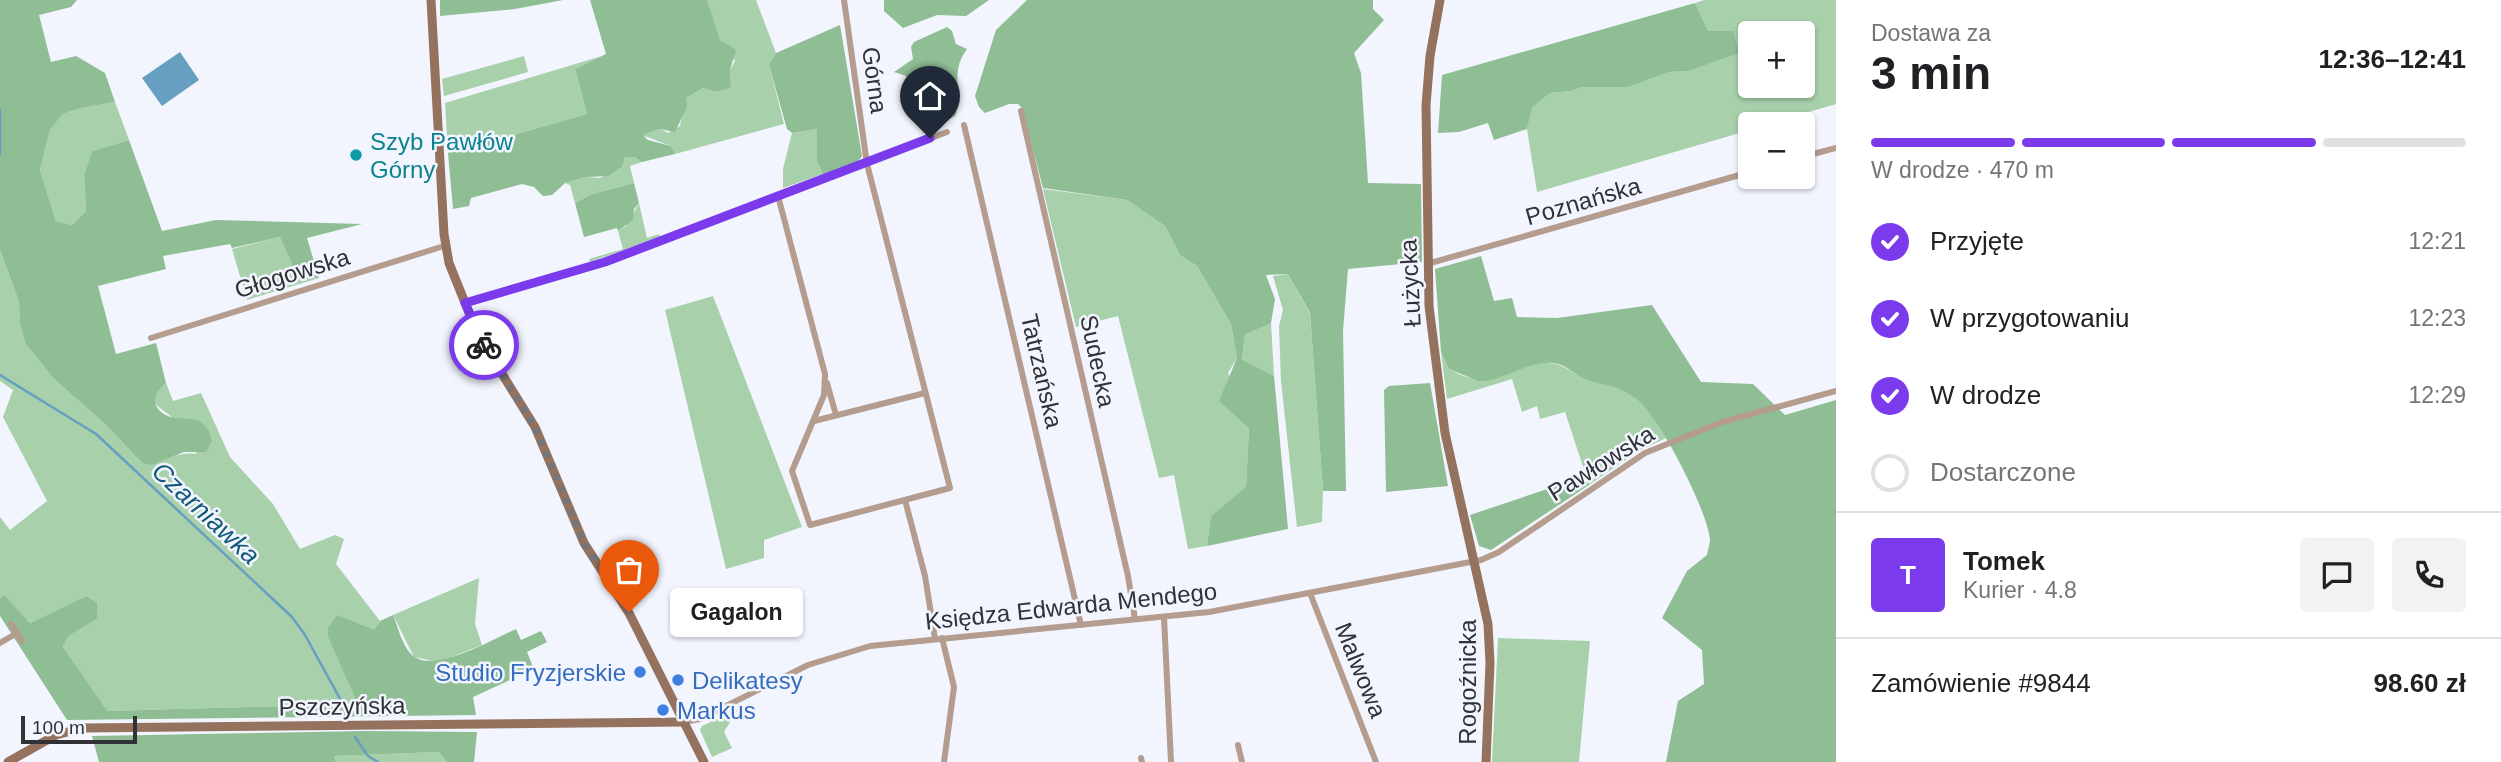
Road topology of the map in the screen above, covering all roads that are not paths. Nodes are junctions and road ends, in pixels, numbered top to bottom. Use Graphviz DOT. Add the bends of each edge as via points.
graph roads {
  1 [pos="431,0"];
  2 [pos="844,0"];
  3 [pos="1440,0"];
  4 [pos="1021,111"];
  5 [pos="964,125"];
  6 [pos="947,132"];
  7 [pos="1836,148"];
  8 [pos="1815,154"];
  9 [pos="867,164"];
  10 [pos="1738,175"];
  11 [pos="778,196"];
  12 [pos="444,246"];
  13 [pos="1427,264"];
  14 [pos="465,303"];
  15 [pos="151,338"];
  16 [pos="825,374"];
  17 [pos="1836,391"];
  18 [pos="925,393"];
  19 [pos="836,415"];
  20 [pos="814,421"];
  21 [pos="905,500"];
  22 [pos="1474,560"];
  23 [pos="1310,593"];
  24 [pos="1164,617"];
  25 [pos="1135,619"];
  26 [pos="11,624"];
  27 [pos="1081,625"];
  28 [pos="17,633"];
  29 [pos="939,638"];
  30 [pos="22,641"];
  31 [pos="0,643"];
  32 [pos="684,722"];
  33 [pos="1238,745"];
  34 [pos="8,762"];
  35 [pos="704,762"];
  36 [pos="944,762"];
  37 [pos="1171,762"];
  38 [pos="1242,762"];
  39 [pos="1376,762"];
  40 [pos="1486,762"];
  1 -- 12 [label="street"];
  2 -- 9 [label="street, Górna"];
  3 -- 13 [label="street, Łużycka" via="1427,79"];
  4 -- 25 [label="street, Sudecka"];
  5 -- 27 [label="street, Tatrzańska"];
  6 -- 9 [label="street"];
  7 -- 8 [label="street"];
  9 -- 11 [label="street"];
  9 -- 18 [label="street, Górna"];
  10 -- 13 [label="street, Poznańska"];
  11 -- 14 [label="street" via="605,262"];
  11 -- 16 [label="street"];
  12 -- 14 [label="street"];
  12 -- 15 [label="street, Głogowska"];
  13 -- 22 [label="street, Łużycka" via="1440,406"];
  14 -- 32 [label="street" via="486,348 535,427 584,543 629,612"];
  16 -- 19 [label="street"];
  16 -- 20 [label="street" via="824,395"];
  17 -- 22 [label="street, Pawłowska" via="1722,422 1645,453 1499,552"];
  18 -- 19 [label="street"];
  18 -- 21 [label="street, Górna" via="950,488"];
  19 -- 20 [label="street"];
  20 -- 21 [label="street" via="792,471 810,525"];
  21 -- 29 [label="street"];
  22 -- 23 [label="street, Księdza Edwarda Mendego"];
  22 -- 40 [label="street, Rogoźnicka" via="1490,649"];
  23 -- 24 [label="street, Księdza Edwarda Mendego"];
  23 -- 39 [label="street, Malwowa"];
  24 -- 25 [label="street, Księdza Edwarda Mendego"];
  24 -- 37 [label="street"];
  25 -- 27 [label="street, Księdza Edwarda Mendego"];
  26 -- 28 [label="street"];
  27 -- 29 [label="street, Księdza Edwarda Mendego"];
  28 -- 30 [label="street"];
  28 -- 31 [label="street"];
  29 -- 32 [label="street, Księdza Edwarda Mendego" via="870,646 831,657 700,719"];
  29 -- 36 [label="street" via="954,687"];
  32 -- 34 [label="street, Pszczyńska" via="89,728 60,733"];
  32 -- 35 [label="street"];
  33 -- 38 [label="street"];
}
